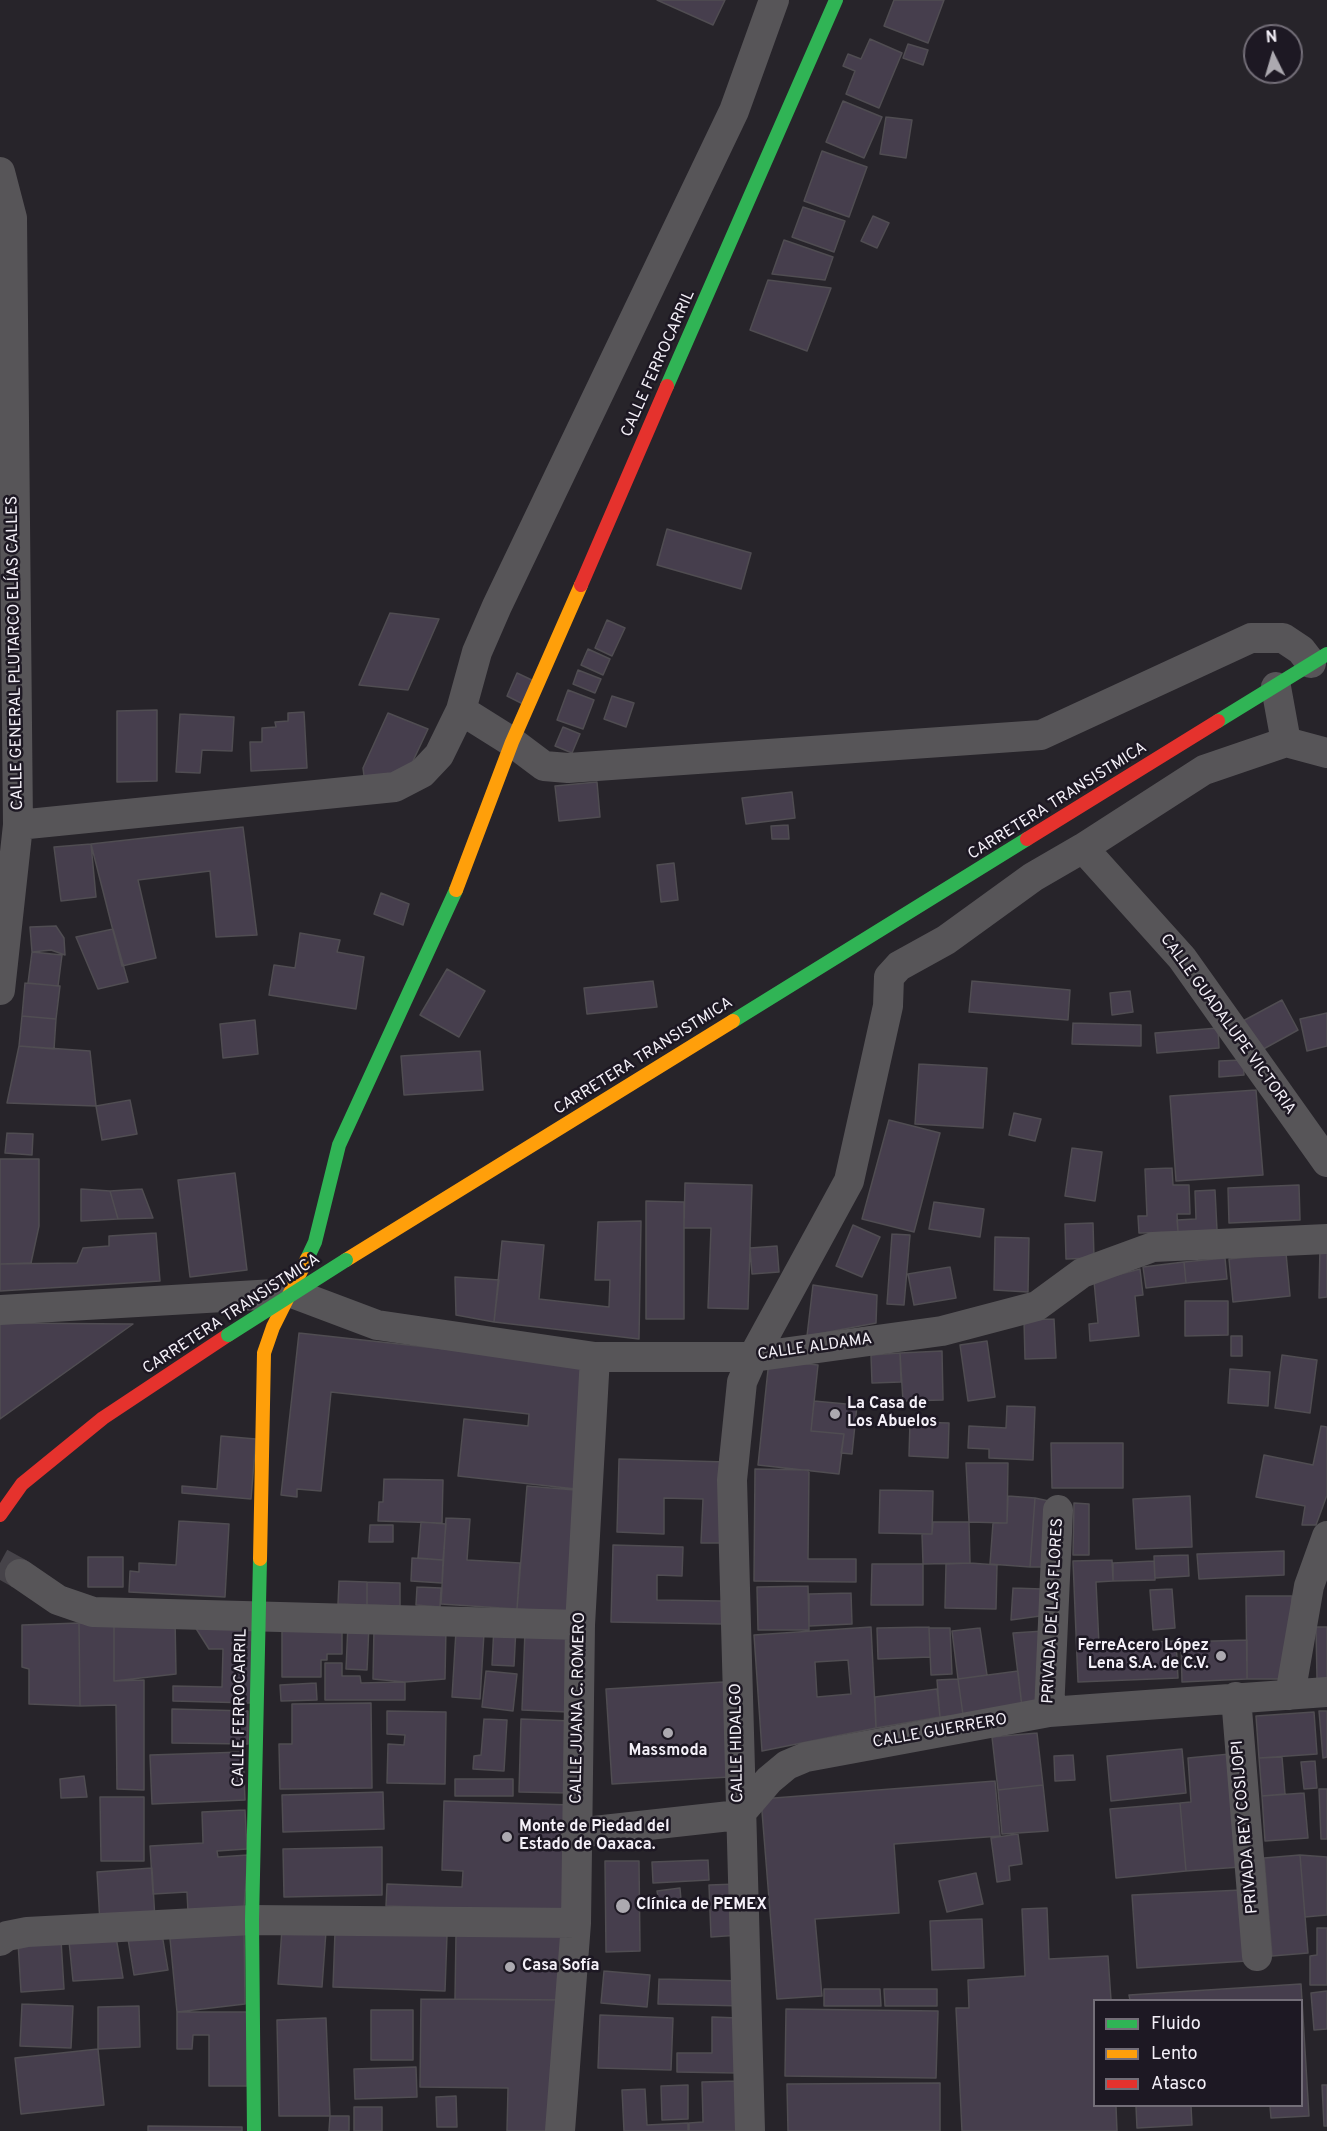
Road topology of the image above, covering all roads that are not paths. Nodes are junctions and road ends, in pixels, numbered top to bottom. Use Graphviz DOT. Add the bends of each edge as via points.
graph roads {
  1 [pos="774,0"];
  2 [pos="836,0"];
  3 [pos="0,172"];
  4 [pos="1319,658"];
  5 [pos="1276,687"];
  6 [pos="461,710"];
  7 [pos="512,742"];
  8 [pos="1286,742"];
  9 [pos="1327,753"];
  10 [pos="18,825"];
  11 [pos="1083,848"];
  12 [pos="0,990"];
  13 [pos="1327,1162"];
  14 [pos="1327,1239"];
  15 [pos="292,1293"];
  16 [pos="0,1310"];
  17 [pos="595,1357"];
  18 [pos="753,1357"];
  19 [pos="1058,1510"];
  20 [pos="0,1515"];
  21 [pos="1327,1536"];
  22 [pos="20,1574"];
  23 [pos="260,1614"];
  24 [pos="580,1625"];
  25 [pos="1327,1692"];
  26 [pos="1290,1695"];
  27 [pos="1236,1697"];
  28 [pos="1049,1712"];
  29 [pos="739,1815"];
  30 [pos="576,1833"];
  31 [pos="252,1920"];
  32 [pos="576,1923"];
  33 [pos="0,1941"];
  34 [pos="1257,1956"];
  35 [pos="254,2131"];
  36 [pos="560,2131"];
  37 [pos="750,2131"];
  1 -- 6 [label="street" via="734,111 497,606 477,652"];
  2 -- 7 [label="street, CALLE FERROCARRIL"];
  3 -- 10 [label="street, CALLE GENERAL PLUTARCO ELÍAS CALLES" via="12,218"];
  4 -- 5 [label="street, CARRETERA TRANSISTMICA"];
  4 -- 7 [label="street" via="1283,638 1251,638 1041,735 568,768 544,766"];
  5 -- 8 [label="street"];
  5 -- 20 [label="street, CARRETERA TRANSISTMICA, bridge" via="228,1335 104,1418 22,1484"];
  6 -- 7 [label="street"];
  6 -- 10 [label="street" via="439,755 422,773 395,787"];
  7 -- 15 [label="street, CALLE FERROCARRIL" via="463,874 339,1144 315,1242"];
  8 -- 9 [label="street"];
  8 -- 11 [label="street" via="1204,770"];
  10 -- 12 [label="street, CALLE GENERAL PLUTARCO ELÍAS CALLES"];
  11 -- 13 [label="street, CALLE GUADALUPE VICTORIA" via="1182,958"];
  11 -- 18 [label="street, CALLE HIDALGO" via="899,966 889,977 888,1006 849,1181"];
  14 -- 18 [label="street, CALLE ALDAMA" via="1153,1247 1082,1273 1036,1306 942,1331"];
  15 -- 16 [label="street"];
  15 -- 17 [label="street, CALLE ALDAMA" via="377,1325"];
  15 -- 23 [label="street, CALLE FERROCARRIL" via="264,1353"];
  17 -- 18 [label="street, CALLE ALDAMA"];
  17 -- 24 [label="street, CALLE JUANA C. ROMERO"];
  18 -- 29 [label="street, CALLE HIDALGO" via="742,1382 732,1480"];
  19 -- 28 [label="street, PRIVADA DE LAS FLORES"];
  21 -- 26 [label="street" via="1309,1586"];
  22 -- 23 [label="street" via="58,1600 93,1612"];
  23 -- 24 [label="street"];
  23 -- 31 [label="street, CALLE FERROCARRIL"];
  24 -- 30 [label="street, CALLE JUANA C. ROMERO"];
  25 -- 26 [label="street, CALLE GUERRERO"];
  26 -- 27 [label="street, CALLE GUERRERO"];
  27 -- 28 [label="street, CALLE GUERRERO"];
  27 -- 34 [label="street, PRIVADA REY COSIJOPI"];
  28 -- 29 [label="street, CALLE GUERRERO" via="806,1757 787,1765 769,1780"];
  29 -- 30 [label="street"];
  29 -- 37 [label="street, CALLE HIDALGO"];
  30 -- 32 [label="street, CALLE JUANA C. ROMERO"];
  31 -- 32 [label="street"];
  31 -- 33 [label="street" via="27,1932"];
  31 -- 35 [label="street, CALLE FERROCARRIL"];
  32 -- 36 [label="street, CALLE JUANA C. ROMERO"];
}
